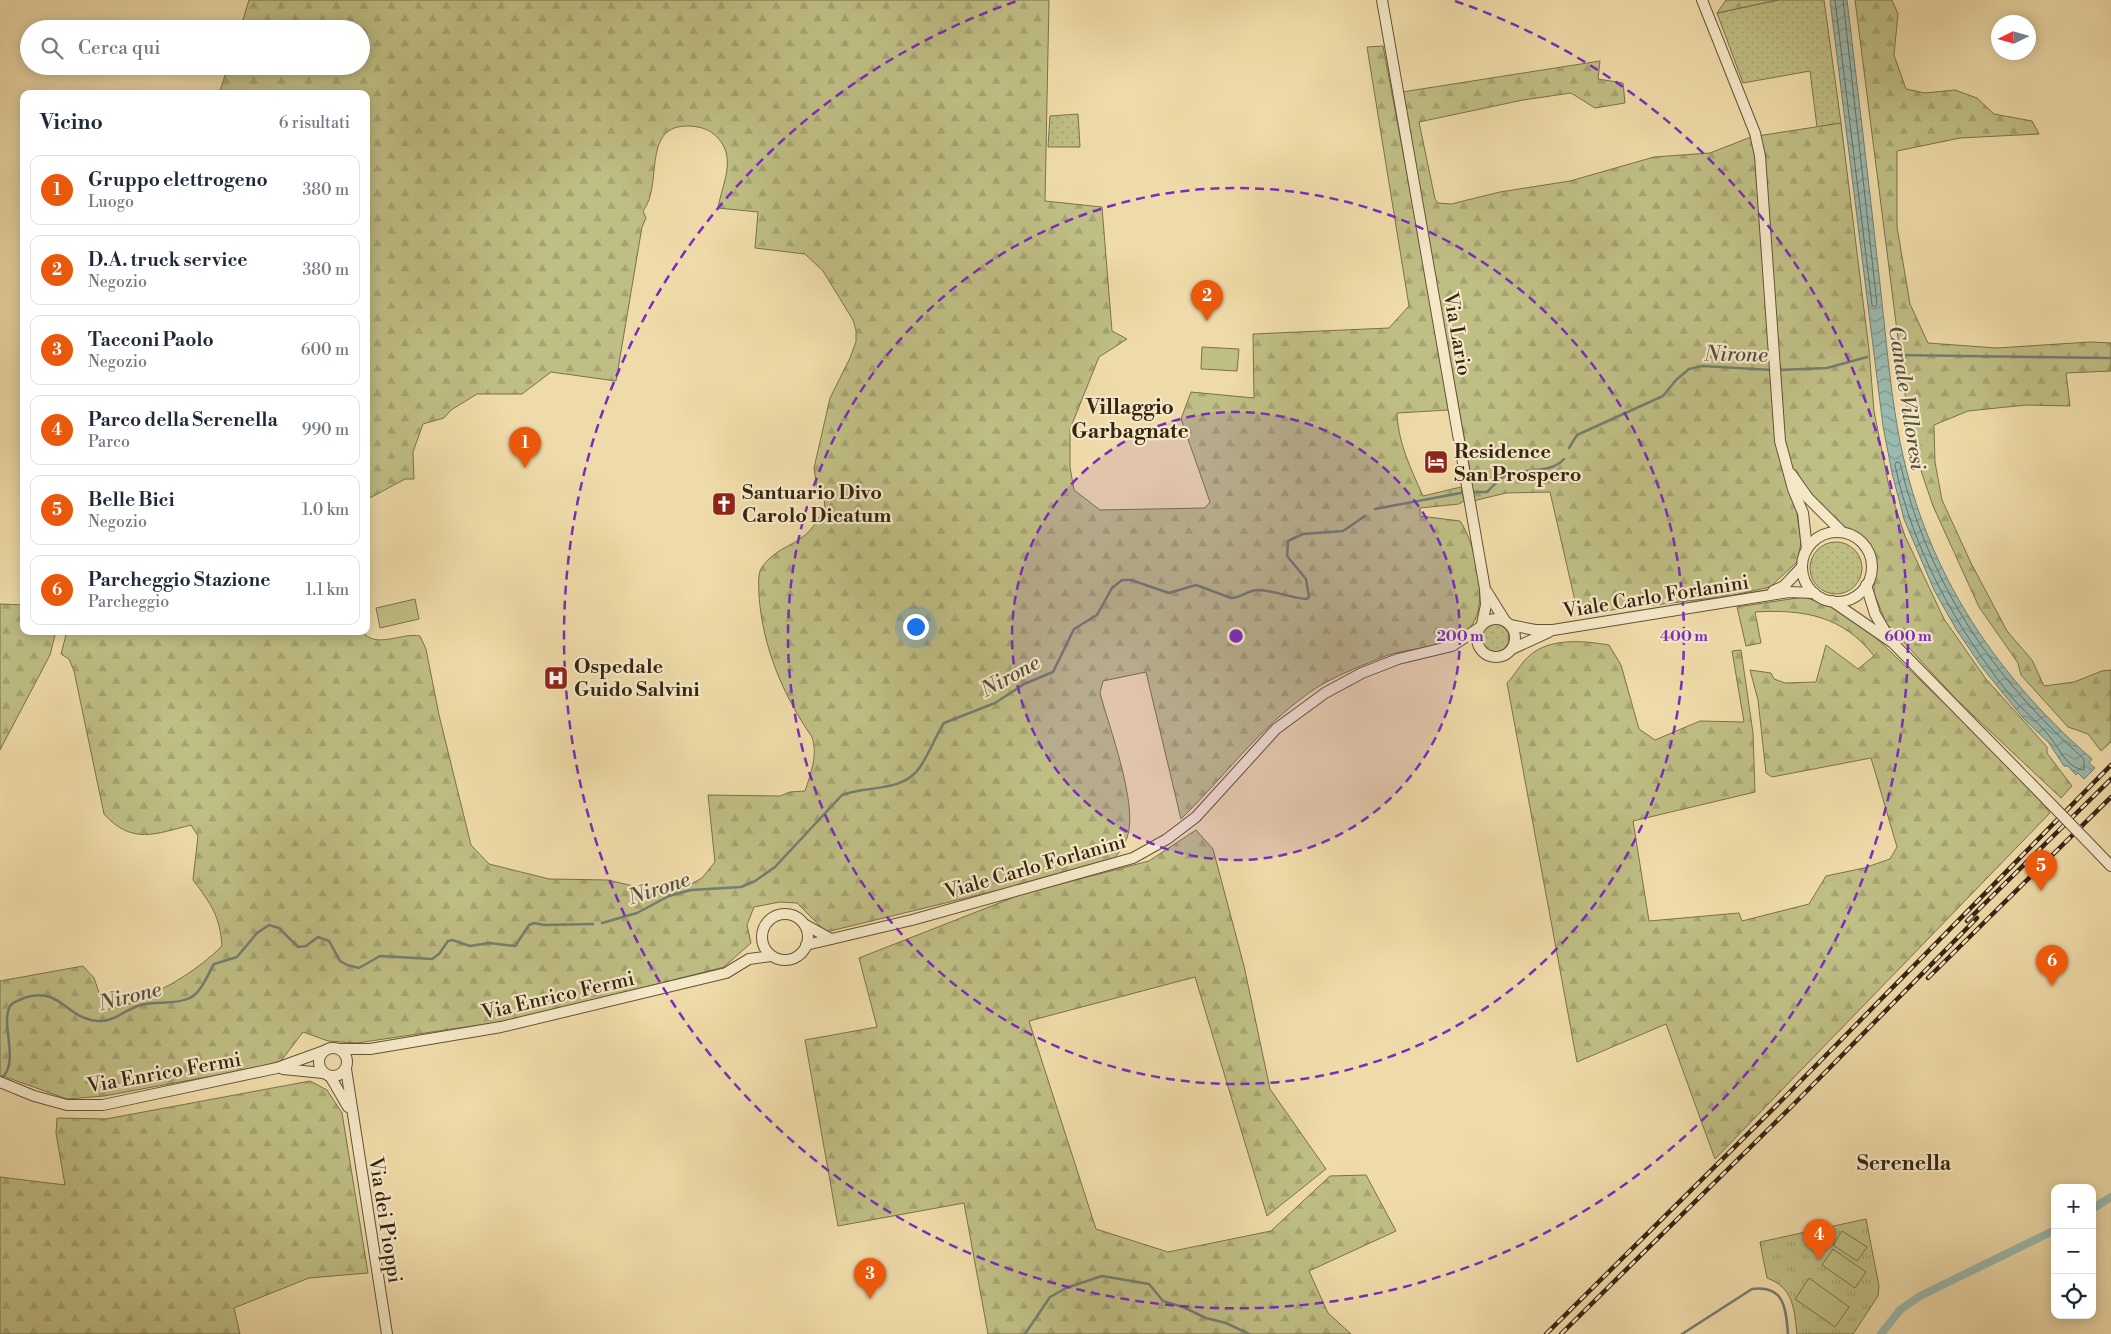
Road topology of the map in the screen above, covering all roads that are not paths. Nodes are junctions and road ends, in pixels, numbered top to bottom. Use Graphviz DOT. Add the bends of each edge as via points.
graph roads {
  1 [pos="1382,0"];
  2 [pos="1702,0"];
  3 [pos="1789,472"];
  4 [pos="1842,532"];
  5 [pos="1807,549"];
  6 [pos="1802,567"];
  7 [pos="1866,585"];
  8 [pos="1485,589"];
  9 [pos="1814,593"];
  10 [pos="1763,596"];
  11 [pos="1832,601"];
  12 [pos="1508,623"];
  13 [pos="1480,626"];
  14 [pos="1553,630"];
  15 [pos="1893,643"];
  16 [pos="1452,646"];
  17 [pos="1512,650"];
  18 [pos="1482,652"];
  19 [pos="2111,866"];
  20 [pos="803,923"];
  21 [pos="831,939"];
  22 [pos="762,940"];
  23 [pos="806,945"];
  24 [pos="771,956"];
  25 [pos="749,959"];
  26 [pos="370,1049"];
  27 [pos="340,1050"];
  28 [pos="324,1052"];
  29 [pos="347,1065"];
  30 [pos="277,1068"];
  31 [pos="326,1074"];
  32 [pos="0,1082"];
  33 [pos="351,1112"];
  34 [pos="387,1334"];
  1 -- 8 [label="street, Via Lario"];
  2 -- 3 [label="street" via="1755,133 1760,156 1780,441"];
  3 -- 4 [label="street" via="1808,498"];
  3 -- 5 [label="street" via="1803,513"];
  4 -- 5 [label="street" via="1822,536"];
  4 -- 7 [label="street" via="1860,541 1868,552 1872,565"];
  5 -- 6 [label="street"];
  6 -- 9 [label="street" via="1807,584"];
  6 -- 10 [label="street, Viale Carlo Forlanini" via="1784,586"];
  7 -- 11 [label="street" via="1851,598"];
  7 -- 15 [label="street" via="1875,614"];
  8 -- 12 [label="street, Via Lario"];
  8 -- 13 [label="street, Via Lario" via="1486,604"];
  9 -- 10 [label="street, Viale Carlo Forlanini"];
  9 -- 11 [label="street"];
  10 -- 14 [label="street, Viale Carlo Forlanini"];
  11 -- 15 [label="street"];
  12 -- 13 [label="street" via="1496,618"];
  12 -- 14 [label="street, Viale Carlo Forlanini" via="1535,630"];
  12 -- 17 [label="street" via="1515,634"];
  13 -- 16 [label="street, Viale Carlo Forlanini"];
  13 -- 18 [label="street" via="1476,640"];
  14 -- 17 [label="street, Viale Carlo Forlanini"];
  15 -- 19 [label="street, bridge"];
  16 -- 18 [label="street, Viale Carlo Forlanini"];
  16 -- 21 [label="street, Viale Carlo Forlanini" via="1380,666 1324,693 1276,729 1196,817 1167,839 1132,858 912,920"];
  17 -- 18 [label="street" via="1499,657"];
  20 -- 21 [label="street"];
  20 -- 22 [label="street" via="790,914 774,917 765,925"];
  20 -- 23 [label="street" via="808,934"];
  21 -- 23 [label="street, Viale Carlo Forlanini"];
  22 -- 24 [label="street"];
  22 -- 25 [label="street, Via Enrico Fermi"];
  23 -- 24 [label="street" via="794,958"];
  24 -- 25 [label="street, Via Enrico Fermi"];
  25 -- 26 [label="street, Via Enrico Fermi" via="726,973 677,986 501,1027"];
  26 -- 27 [label="street, Via Enrico Fermi"];
  26 -- 29 [label="street, Via Enrico Fermi"];
  27 -- 28 [label="street" via="333,1048"];
  27 -- 29 [label="street" via="345,1054"];
  28 -- 30 [label="street, Via Enrico Fermi"];
  28 -- 31 [label="street" via="319,1060"];
  29 -- 31 [label="street" via="337,1076"];
  29 -- 33 [label="street, Via dei Pioppi"];
  30 -- 31 [label="street, Via Enrico Fermi"];
  30 -- 32 [label="street, Via Enrico Fermi" via="104,1105 67,1105"];
  31 -- 33 [label="street, Via dei Pioppi"];
  33 -- 34 [label="street, Via dei Pioppi"];
}
